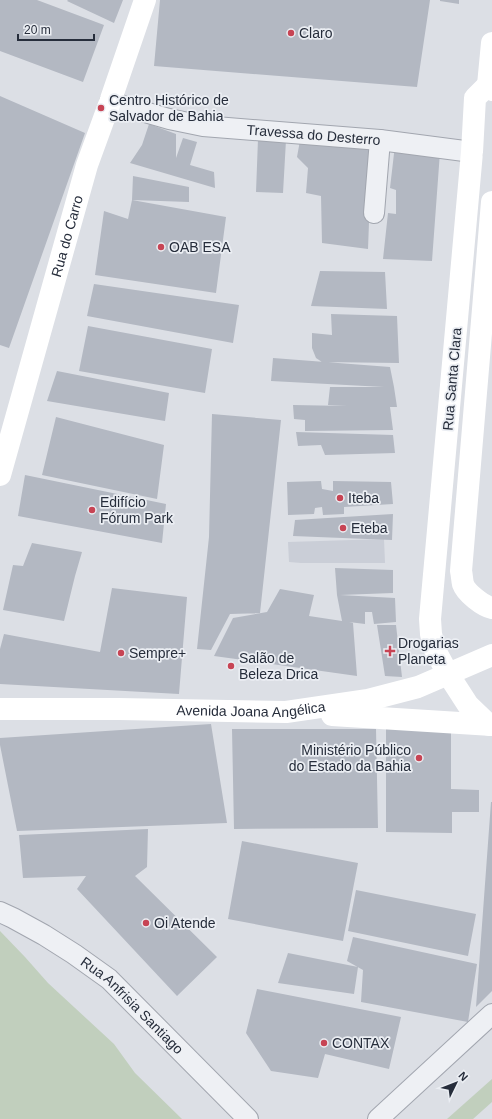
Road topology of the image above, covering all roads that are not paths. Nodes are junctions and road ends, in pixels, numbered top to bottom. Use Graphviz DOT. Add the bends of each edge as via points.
graph roads {
  1 [pos="145,0"];
  2 [pos="492,43"];
  3 [pos="490,87"];
  4 [pos="110,102"];
  5 [pos="380,140"];
  6 [pos="472,152"];
  7 [pos="492,202"];
  8 [pos="374,212"];
  9 [pos="0,475"];
  10 [pos="492,608"];
  11 [pos="492,655"];
  12 [pos="448,674"];
  13 [pos="0,709"];
  14 [pos="286,712"];
  15 [pos="491,726"];
  16 [pos="0,912"];
  17 [pos="492,1014"];
  18 [pos="248,1119"];
  19 [pos="378,1119"];
  1 -- 4 [label="street, Rua do Carro"];
  2 -- 3 [label="street, Rua Santa Clara"];
  3 -- 6 [label="street, Rua Santa Clara" via="476,98"];
  4 -- 5 [label="street, Travessa do Desterro" via="203,126"];
  4 -- 9 [label="street, Rua do Carro" via="87,164"];
  5 -- 6 [label="street, Travessa do Desterro"];
  5 -- 8 [label="street"];
  6 -- 12 [label="street, Rua Santa Clara" via="430,619 435,650"];
  7 -- 10 [label="street, Rua Santa Clara" via="461,571 463,585 475,599"];
  11 -- 12 [label="street, Avenida Joana Angélica"];
  12 -- 14 [label="street, Avenida Joana Angélica" via="418,687 368,700"];
  12 -- 15 [label="street, Rua Santa Clara" via="468,704"];
  13 -- 14 [label="street, Avenida Joana Angélica"];
  14 -- 15 [label="street"];
  16 -- 18 [label="street, Rua Anfrisia Santiago" via="44,935 109,979"];
  17 -- 19 [label="street"];
}
